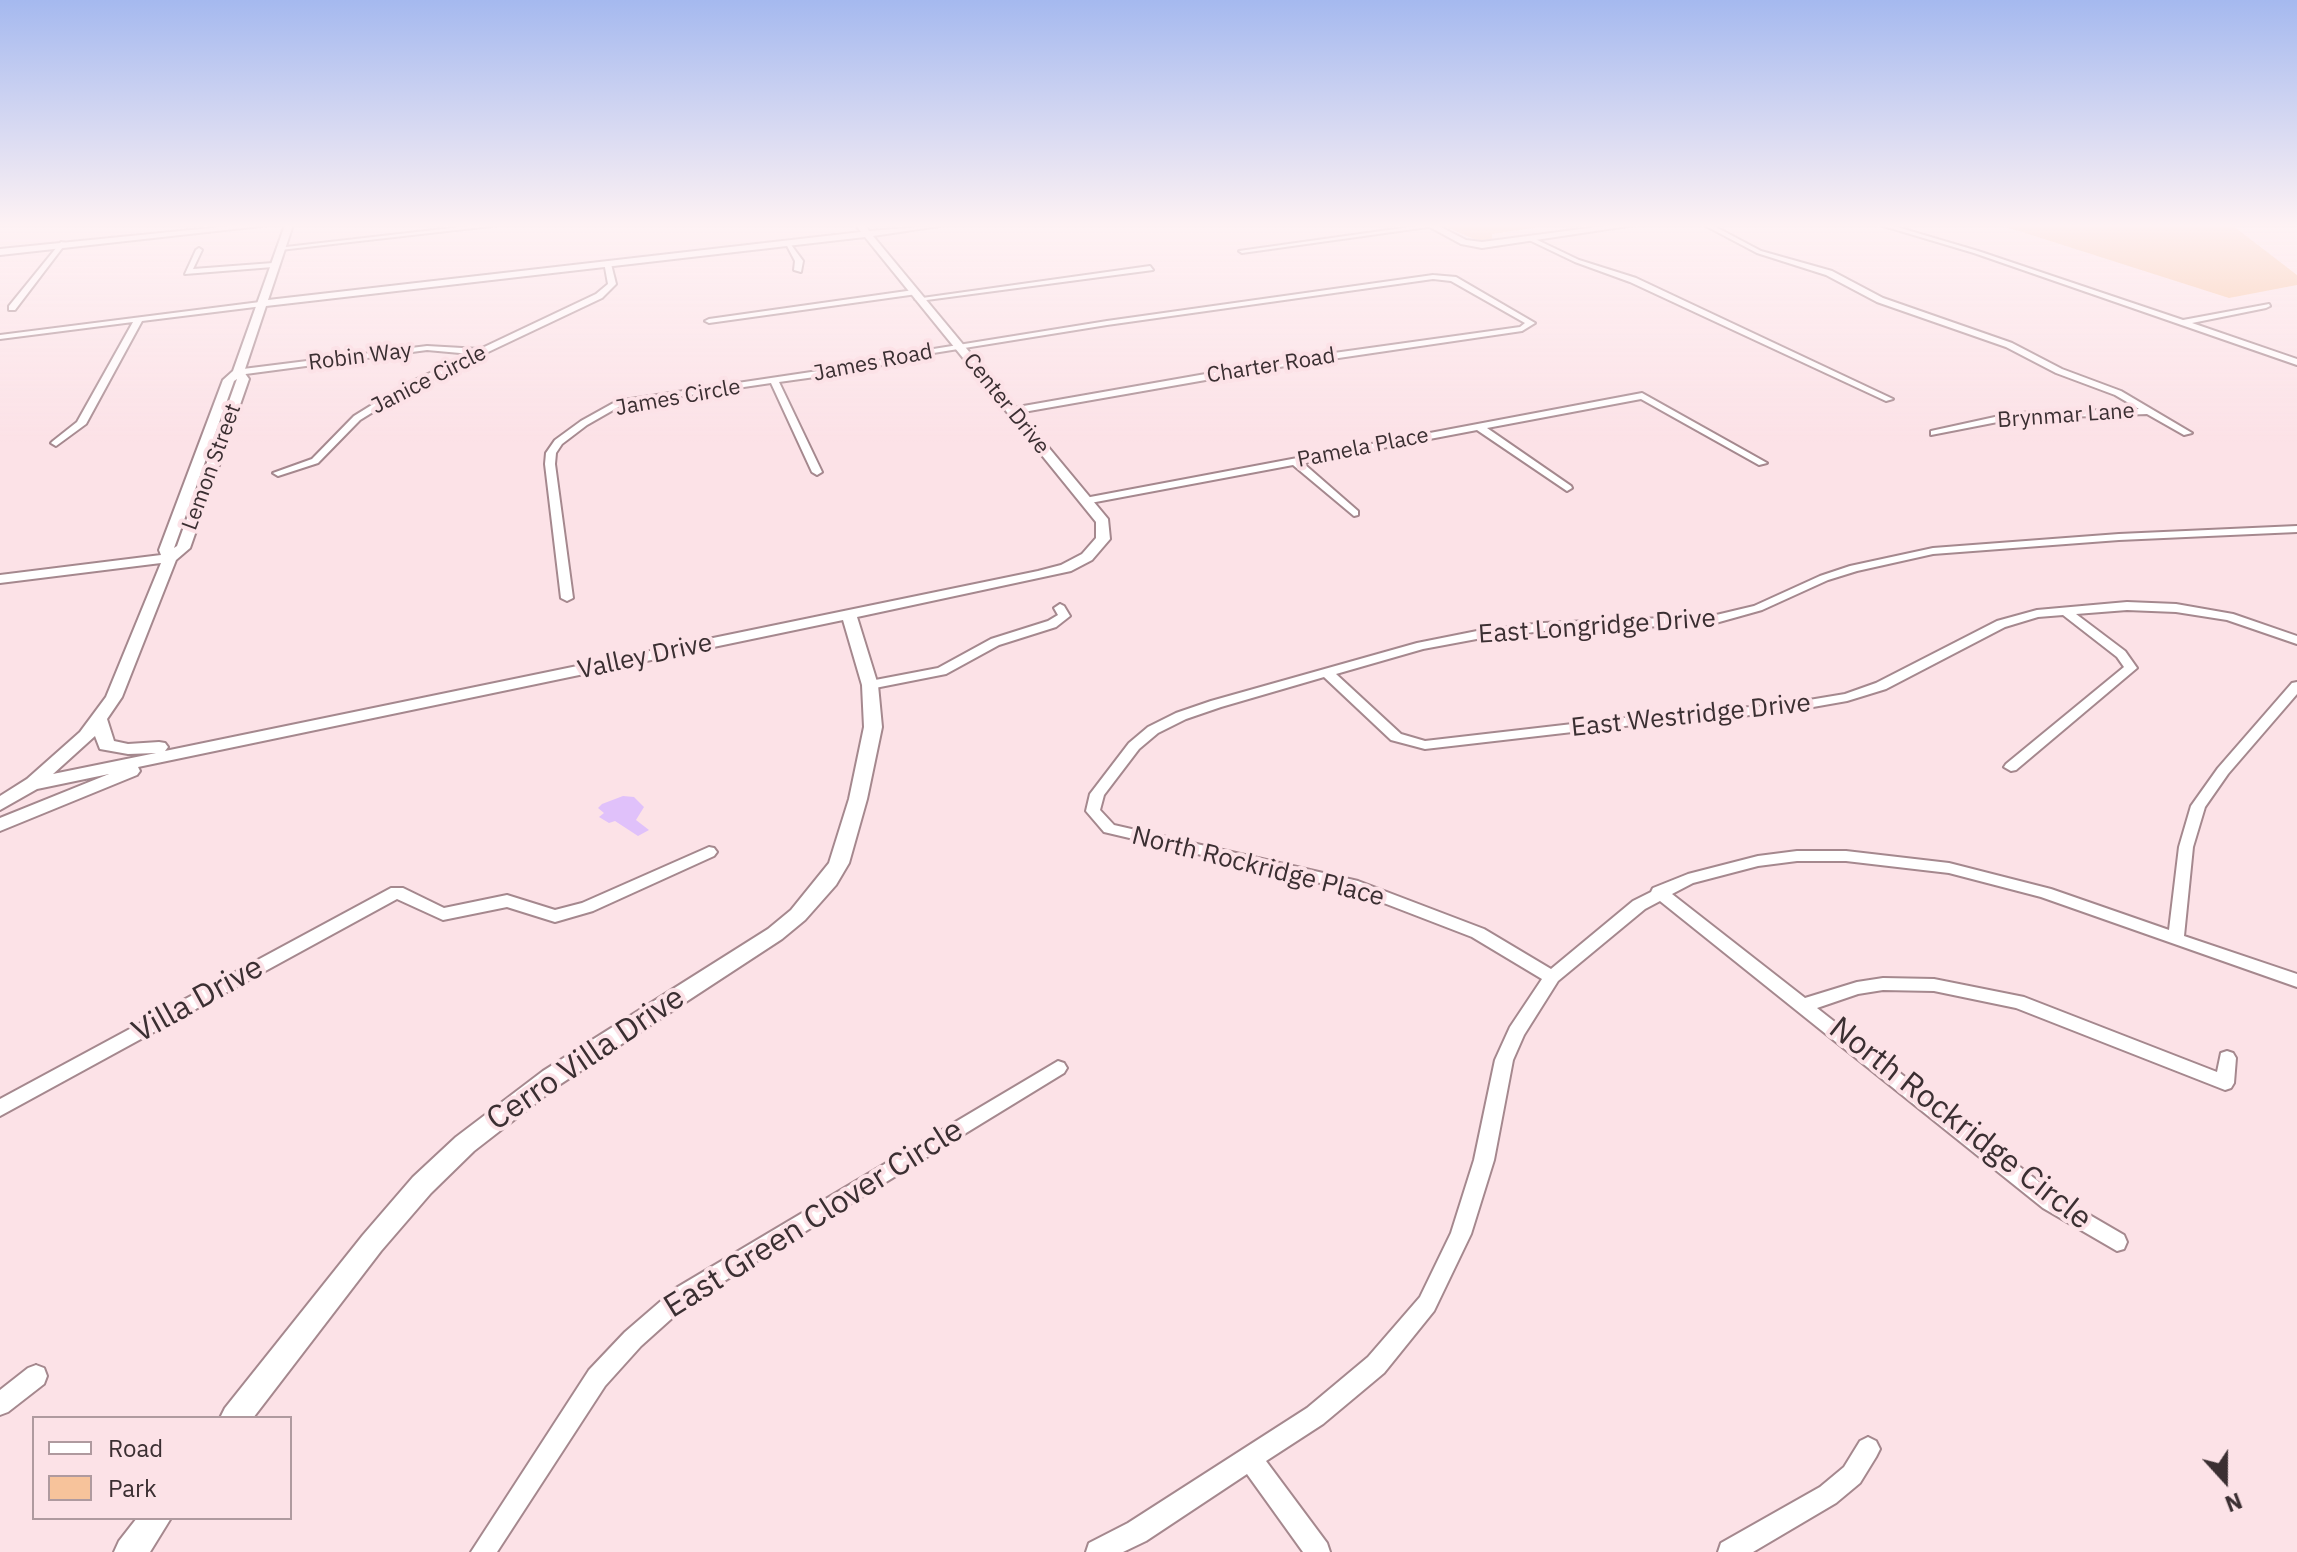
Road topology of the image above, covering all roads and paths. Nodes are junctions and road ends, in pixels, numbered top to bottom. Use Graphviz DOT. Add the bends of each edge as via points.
graph roads {
  1 [pos="20,297"];
  2 [pos="262,297"];
  3 [pos="317,297"];
  4 [pos="595,297"];
  5 [pos="898,297"];
  6 [pos="919,297"];
  7 [pos="1284,297"];
  8 [pos="1484,297"];
  9 [pos="1670,297"];
  10 [pos="1875,297"];
  11 [pos="2107,297"];
  12 [pos="260,304"];
  13 [pos="2266,306"];
  14 [pos="12,308"];
  15 [pos="138,321"];
  16 [pos="709,321"];
  17 [pos="2181,323"];
  18 [pos="0,337"];
  19 [pos="960,347"];
  20 [pos="482,352"];
  21 [pos="2297,362"];
  22 [pos="238,372"];
  23 [pos="774,381"];
  24 [pos="1889,399"];
  25 [pos="1012,411"];
  26 [pos="2152,411"];
  27 [pos="1478,426"];
  28 [pos="1934,433"];
  29 [pos="2187,433"];
  30 [pos="56,443"];
  31 [pos="1295,461"];
  32 [pos="1762,463"];
  33 [pos="817,472"];
  34 [pos="278,473"];
  35 [pos="1567,488"];
  36 [pos="1085,501"];
  37 [pos="1354,513"];
  38 [pos="2297,529"];
  39 [pos="1096,550"];
  40 [pos="170,558"];
  41 [pos="0,579"];
  42 [pos="567,598"];
  43 [pos="1060,608"];
  44 [pos="2065,611"];
  45 [pos="849,616"];
  46 [pos="2297,640"];
  47 [pos="1326,672"];
  48 [pos="870,685"];
  49 [pos="2297,686"];
  50 [pos="99,720"];
  51 [pos="217,744"];
  52 [pos="189,750"];
  53 [pos="2011,767"];
  54 [pos="31,784"];
  55 [pos="0,804"];
  56 [pos="1096,816"];
  57 [pos="0,825"];
  58 [pos="709,852"];
  59 [pos="1659,892"];
  60 [pos="2176,939"];
  61 [pos="1552,977"];
  62 [pos="2297,981"];
  63 [pos="1805,1005"];
  64 [pos="2227,1058"];
  65 [pos="1058,1068"];
  66 [pos="0,1108"];
  67 [pos="2117,1242"];
  68 [pos="36,1376"];
  69 [pos="0,1404"];
  70 [pos="237,1416"];
  71 [pos="1868,1449"];
  72 [pos="1250,1458"];
  73 [pos="154,1520"];
  74 [pos="130,1552"];
  75 [pos="483,1552"];
  76 [pos="1098,1552"];
  77 [pos="1318,1552"];
  78 [pos="1730,1552"];
  1 -- 14 [label="street"];
  2 -- 12 [label="street, Lemon Street"];
  3 -- 12 [label="street"];
  4 -- 20 [label="street, Janice Circle"];
  5 -- 16 [label="street"];
  6 -- 19 [label="street, Center Drive"];
  7 -- 19 [label="street, James Road"];
  8 -- 25 [label="street, Charter Road" via="1531,325"];
  9 -- 24 [label="street"];
  10 -- 26 [label="street" via="2009,345"];
  11 -- 17 [label="street"];
  12 -- 15 [label="street"];
  12 -- 22 [label="street, Lemon Street"];
  13 -- 17 [label="street"];
  15 -- 18 [label="street"];
  15 -- 30 [label="street" via="81,424"];
  17 -- 21 [label="street"];
  19 -- 23 [label="street, James Road"];
  19 -- 25 [label="street, Center Drive"];
  20 -- 22 [label="street, Robin Way" via="427,348"];
  20 -- 34 [label="street, Janice Circle" via="389,397 357,418 315,461"];
  22 -- 40 [label="street, Lemon Street" via="243,379 183,548"];
  23 -- 33 [label="street"];
  23 -- 42 [label="street, James Circle" via="620,403 558,442 550,464"];
  25 -- 36 [label="street, Center Drive"];
  26 -- 28 [label="street, Brynmar Lane" via="2013,416"];
  26 -- 29 [label="street"];
  27 -- 31 [label="street, Pamela Place"];
  27 -- 32 [label="street, Pamela Place" via="1642,396"];
  27 -- 35 [label="street"];
  31 -- 36 [label="street, Pamela Place"];
  31 -- 37 [label="street"];
  36 -- 39 [label="street, Center Drive" via="1105,528"];
  38 -- 47 [label="street, East Longridge Drive" via="1933,551 1834,574 1734,616 1691,623 1493,632"];
  39 -- 45 [label="street, Valley Drive" via="1066,568"];
  40 -- 41 [label="street"];
  40 -- 50 [label="street, Lemon Street" via="126,671"];
  43 -- 48 [label="street" via="1064,616 1052,624 995,642 942,671"];
  44 -- 46 [label="street, East Westridge Drive" via="2176,608 2229,617"];
  44 -- 47 [label="street, East Westridge Drive" via="2001,624 1881,686 1847,697 1779,709 1439,744 1412,744 1396,737"];
  44 -- 53 [label="street" via="2121,654 2131,668"];
  45 -- 48 [label="street, Cerro Villa Drive"];
  45 -- 51 [label="street, Valley Drive"];
  47 -- 56 [label="street, East Longridge Drive" via="1216,704 1153,730 1097,794"];
  48 -- 70 [label="street, Cerro Villa Drive" via="871,742 858,799 839,863 815,898 775,934 551,1078 465,1144 372,1243"];
  49 -- 60 [label="street" via="2198,806 2186,847"];
  50 -- 51 [label="street" via="102,739 115,748"];
  50 -- 54 [label="street, Lemon Street"];
  51 -- 52 [label="street, Valley Drive"];
  52 -- 54 [label="street, Valley Drive"];
  52 -- 57 [label="street, Valley Drive"];
  54 -- 55 [label="street, Valley Drive"];
  56 -- 61 [label="street, North Rockridge Place" via="1120,833 1353,885 1420,908 1478,933"];
  58 -- 66 [label="street, Villa Drive" via="555,916 507,901 443,914 397,892"];
  59 -- 60 [label="street" via="1758,861 1834,856 1898,860 2002,880"];
  59 -- 61 [label="street" via="1611,925"];
  59 -- 63 [label="street, North Rockridge Circle"];
  60 -- 62 [label="street"];
  61 -- 72 [label="street" via="1504,1060 1484,1160 1461,1234 1427,1304 1376,1365 1315,1416"];
  63 -- 64 [label="street, North Rockridge Circle" via="1857,988 1934,985 2018,1002 2225,1083"];
  63 -- 67 [label="street, North Rockridge Circle" via="2050,1202"];
  65 -- 75 [label="street, East Green Clover Circle" via="683,1295 597,1378"];
  68 -- 69 [label="street"];
  71 -- 78 [label="street" via="1852,1475 1828,1495"];
  72 -- 76 [label="street"];
  72 -- 77 [label="street"];
  73 -- 74 [label="street"];
}
